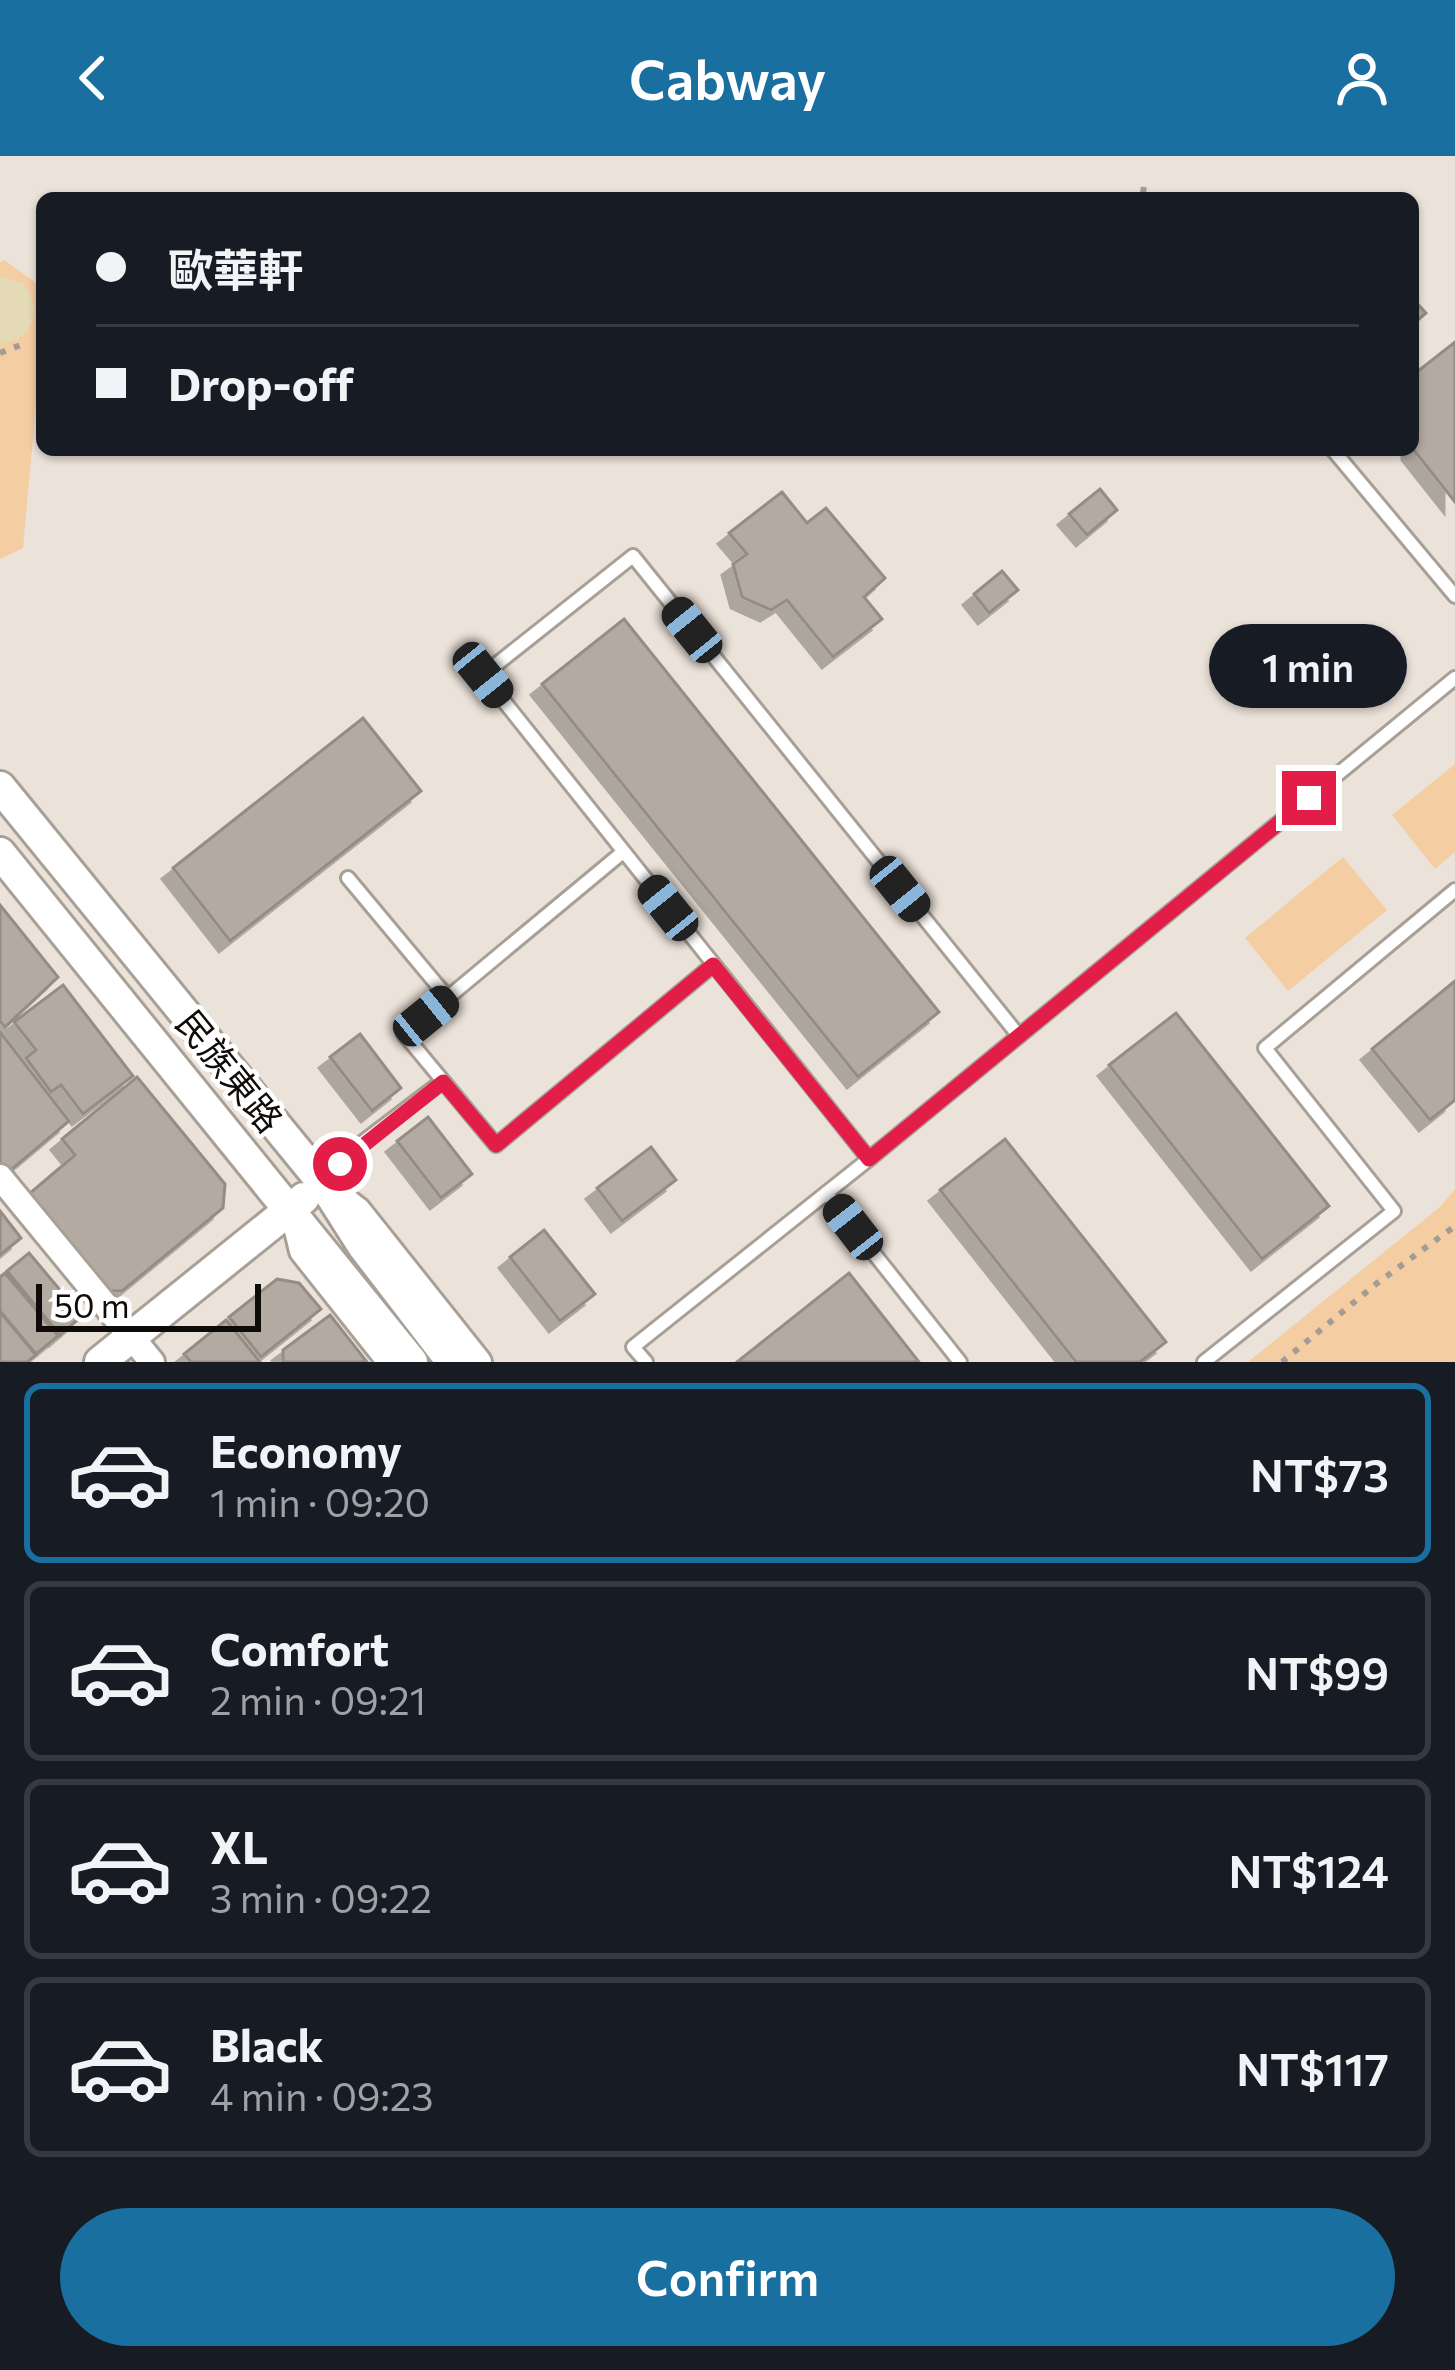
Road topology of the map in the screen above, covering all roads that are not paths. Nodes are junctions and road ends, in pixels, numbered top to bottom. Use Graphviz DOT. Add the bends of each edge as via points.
graph roads {
  1 [pos="1338,456"];
  2 [pos="1455,596"];
  3 [pos="1455,679"];
  4 [pos="2,793"];
  5 [pos="623,852"];
  6 [pos="0,853"];
  7 [pos="348,878"];
  8 [pos="1455,890"];
  9 [pos="713,965"];
  10 [pos="448,998"];
  11 [pos="1018,1036"];
  12 [pos="443,1082"];
  13 [pos="869,1159"];
  14 [pos="0,1177"];
  15 [pos="323,1183"];
  16 [pos="826,1193"];
  17 [pos="291,1208"];
  18 [pos="132,1336"];
  19 [pos="100,1362"];
  20 [pos="152,1362"];
  21 [pos="390,1362"];
  22 [pos="412,1362"];
  23 [pos="452,1362"];
  24 [pos="479,1362"];
  25 [pos="646,1362"];
  26 [pos="960,1362"];
  27 [pos="1204,1362"];
  1 -- 2 [label="lane"];
  3 -- 11 [label="lane"];
  4 -- 15 [label="street, 民族東路"];
  5 -- 9 [label="lane"];
  5 -- 10 [label="lane"];
  5 -- 11 [label="lane" via="483,675 633,556"];
  6 -- 17 [label="street, 民族東路"];
  7 -- 10 [label="lane"];
  8 -- 27 [label="lane" via="1265,1048 1394,1210"];
  9 -- 12 [label="lane" via="496,1145"];
  9 -- 13 [label="lane"];
  10 -- 12 [label="lane" via="404,1034"];
  11 -- 13 [label="lane"];
  12 -- 15 [label="lane" via="350,1152"];
  13 -- 16 [label="lane"];
  14 -- 18 [label="street"];
  15 -- 17 [label="street"];
  15 -- 23 [label="street, 民族東路"];
  15 -- 24 [label="street" via="358,1210"];
  16 -- 25 [label="lane" via="633,1347"];
  16 -- 26 [label="lane"];
  17 -- 18 [label="street"];
  17 -- 21 [label="street" via="302,1251"];
  17 -- 22 [label="street, 民族東路"];
  18 -- 19 [label="street"];
  18 -- 20 [label="street"];
}
